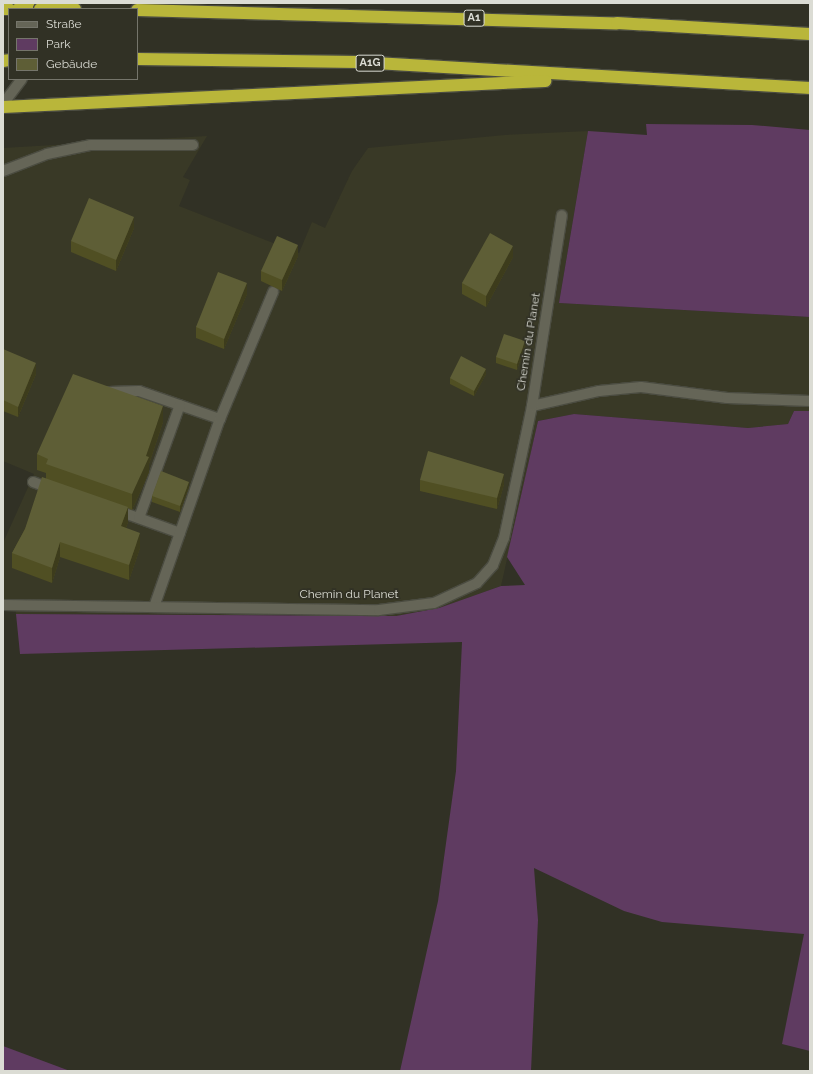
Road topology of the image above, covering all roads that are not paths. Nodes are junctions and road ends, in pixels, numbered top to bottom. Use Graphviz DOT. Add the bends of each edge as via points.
graph roads {
  1 [pos="138,10"];
  2 [pos="810,34"];
  3 [pos="138,59"];
  4 [pos="602,79"];
  5 [pos="21,80"];
  6 [pos="810,88"];
  7 [pos="3,106"];
  8 [pos="193,145"];
  9 [pos="3,171"];
  10 [pos="562,215"];
  11 [pos="273,292"];
  12 [pos="108,392"];
  13 [pos="810,401"];
  14 [pos="180,405"];
  15 [pos="532,406"];
  16 [pos="220,420"];
  17 [pos="33,482"];
  18 [pos="64,493"];
  19 [pos="102,505"];
  20 [pos="139,518"];
  21 [pos="180,532"];
  22 [pos="3,606"];
  23 [pos="154,607"];
  1 -- 2 [label="highway, A1" via="617,22"];
  3 -- 4 [label="highway, A1G" via="358,62"];
  4 -- 6 [label="highway"];
  4 -- 7 [label="highway"];
  5 -- 7 [label="street"];
  8 -- 9 [label="street" via="91,145 47,154"];
  10 -- 15 [label="street, Chemin du Planet"];
  11 -- 16 [label="street"];
  12 -- 14 [label="street" via="139,391"];
  13 -- 15 [label="street" via="726,398 641,386 599,391"];
  14 -- 16 [label="street"];
  14 -- 20 [label="street"];
  15 -- 23 [label="street, Chemin du Planet" via="500,551 485,577 469,587 434,602 379,610"];
  16 -- 21 [label="street"];
  17 -- 18 [label="street"];
  19 -- 20 [label="street"];
  20 -- 21 [label="street"];
  21 -- 23 [label="street"];
  22 -- 23 [label="street, Chemin du Planet"];
}
